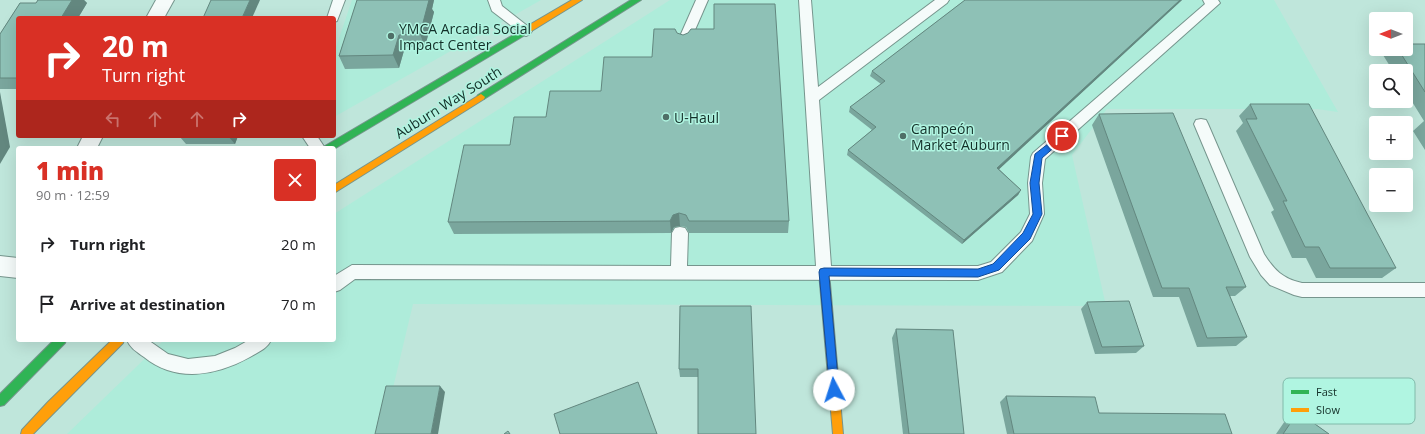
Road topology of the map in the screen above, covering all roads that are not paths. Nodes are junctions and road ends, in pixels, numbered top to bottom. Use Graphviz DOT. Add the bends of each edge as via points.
graph roads {
  1 [pos="165,0"];
  2 [pos="339,0"];
  3 [pos="494,0"];
  4 [pos="578,0"];
  5 [pos="637,0"];
  6 [pos="702,0"];
  7 [pos="805,0"];
  8 [pos="943,0"];
  9 [pos="1209,0"];
  10 [pos="156,16"];
  11 [pos="334,16"];
  12 [pos="526,31"];
  13 [pos="683,43"];
  14 [pos="812,98"];
  15 [pos="1201,124"];
  16 [pos="331,146"];
  17 [pos="336,188"];
  18 [pos="680,233"];
  19 [pos="0,266"];
  20 [pos="16,268"];
  21 [pos="824,272"];
  22 [pos="679,273"];
  23 [pos="336,284"];
  24 [pos="1425,290"];
  25 [pos="59,342"];
  26 [pos="117,342"];
  27 [pos="138,342"];
  28 [pos="260,342"];
  29 [pos="0,401"];
  30 [pos="26,434"];
  31 [pos="838,434"];
  1 -- 10 [label="street"];
  2 -- 11 [label="lane"];
  3 -- 12 [label="lane" via="496,8"];
  4 -- 12 [label="main road, Auburn Way South"];
  5 -- 17 [label="main road, Auburn Way South"];
  6 -- 13 [label="lane"];
  7 -- 14 [label="lane"];
  8 -- 14 [label="lane"];
  9 -- 21 [label="lane" via="1214,3 1038,157 1035,183 1037,214 1027,236 996,267 978,273"];
  12 -- 16 [label="main road, Auburn Way South"];
  14 -- 21 [label="lane"];
  15 -- 24 [label="lane" via="1258,257 1265,270 1275,280 1285,286 1302,290"];
  18 -- 22 [label="lane"];
  19 -- 20 [label="street"];
  21 -- 22 [label="lane"];
  21 -- 31 [label="main road"];
  22 -- 23 [label="lane" via="352,272"];
  25 -- 29 [label="main road"];
  26 -- 30 [label="main road"];
  27 -- 28 [label="lane" via="163,361 186,367 208,366 229,360"];
}
